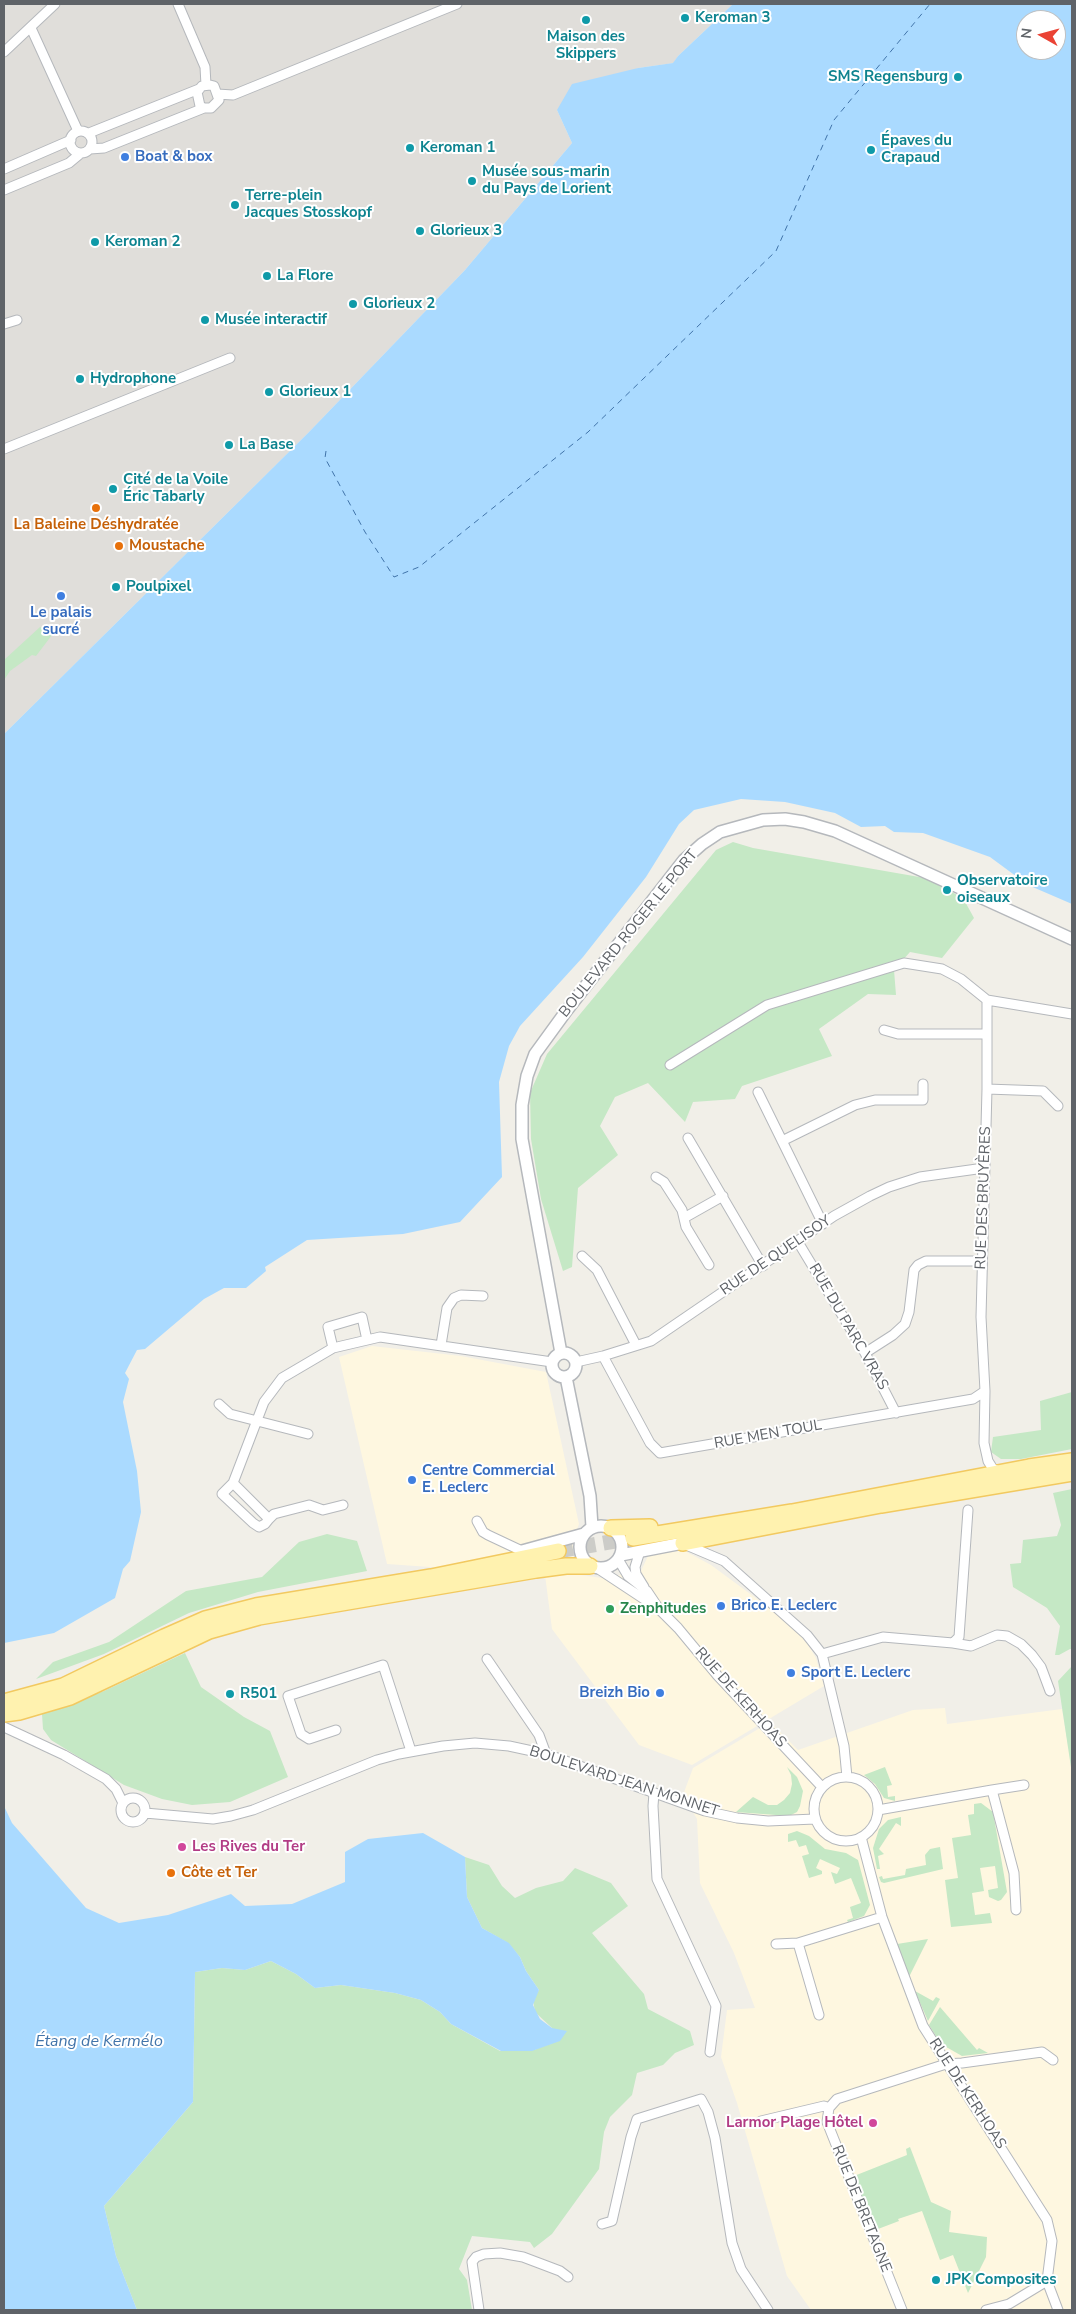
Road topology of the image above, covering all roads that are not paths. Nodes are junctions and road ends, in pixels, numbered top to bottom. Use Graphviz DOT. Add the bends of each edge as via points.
graph roads {
  1 [pos="55,4"];
  2 [pos="178,4"];
  3 [pos="457,4"];
  4 [pos="30,28"];
  5 [pos="4,52"];
  6 [pos="203,87"];
  7 [pos="217,94"];
  8 [pos="204,108"];
  9 [pos="78,131"];
  10 [pos="89,133"];
  11 [pos="70,140"];
  12 [pos="90,149"];
  13 [pos="81,153"];
  14 [pos="4,169"];
  15 [pos="4,190"];
  16 [pos="17,320"];
  17 [pos="4,324"];
  18 [pos="230,358"];
  19 [pos="4,449"];
  20 [pos="1072,938"];
  21 [pos="986,1000"];
  22 [pos="1072,1014"];
  23 [pos="884,1030"];
  24 [pos="986,1034"];
  25 [pos="670,1066"];
  26 [pos="923,1084"];
  27 [pos="987,1089"];
  28 [pos="758,1092"];
  29 [pos="1058,1106"];
  30 [pos="688,1138"];
  31 [pos="782,1141"];
  32 [pos="984,1168"];
  33 [pos="656,1177"];
  34 [pos="723,1196"];
  35 [pos="684,1218"];
  36 [pos="824,1224"];
  37 [pos="798,1242"];
  38 [pos="582,1256"];
  39 [pos="982,1261"];
  40 [pos="709,1265"];
  41 [pos="763,1266"];
  42 [pos="483,1296"];
  43 [pos="367,1340"];
  44 [pos="636,1345"];
  45 [pos="440,1346"];
  46 [pos="333,1348"];
  47 [pos="561,1353"];
  48 [pos="865,1353"];
  49 [pos="603,1356"];
  50 [pos="552,1362"];
  51 [pos="576,1362"];
  52 [pos="566,1377"];
  53 [pos="985,1391"];
  54 [pos="219,1404"];
  55 [pos="896,1412"];
  56 [pos="256,1421"];
  57 [pos="308,1434"];
  58 [pos="1072,1461"];
  59 [pos="1004,1472"];
  60 [pos="1072,1473"];
  61 [pos="233,1483"];
  62 [pos="882,1500"];
  63 [pos="344,1505"];
  64 [pos="968,1510"];
  65 [pos="269,1519"];
  66 [pos="477,1521"];
  67 [pos="611,1528"];
  68 [pos="588,1531"];
  69 [pos="683,1543"];
  70 [pos="636,1544"];
  71 [pos="522,1551"];
  72 [pos="559,1554"];
  73 [pos="620,1557"];
  74 [pos="594,1567"];
  75 [pos="381,1590"];
  76 [pos="647,1591"];
  77 [pos="659,1609"];
  78 [pos="953,1644"];
  79 [pos="822,1654"];
  80 [pos="487,1659"];
  81 [pos="1050,1691"];
  82 [pos="4,1702"];
  83 [pos="4,1714"];
  84 [pos="4,1727"];
  85 [pos="336,1730"];
  86 [pos="411,1751"];
  87 [pos="546,1754"];
  88 [pos="847,1777"];
  89 [pos="1024,1785"];
  90 [pos="822,1787"];
  91 [pos="992,1790"];
  92 [pos="654,1793"];
  93 [pos="122,1803"];
  94 [pos="878,1810"];
  95 [pos="145,1813"];
  96 [pos="815,1819"];
  97 [pos="861,1838"];
  98 [pos="1016,1910"];
  99 [pos="882,1917"];
  100 [pos="798,1942"];
  101 [pos="776,1944"];
  102 [pos="819,2015"];
  103 [pos="710,2052"];
  104 [pos="1053,2060"];
  105 [pos="946,2064"];
  106 [pos="829,2108"];
  107 [pos="761,2120"];
  108 [pos="602,2224"];
  109 [pos="568,2277"];
  110 [pos="1047,2281"];
  111 [pos="480,2310"];
  112 [pos="768,2310"];
  113 [pos="902,2310"];
  114 [pos="986,2310"];
  115 [pos="1058,2310"];
  1 -- 4 [label="street"];
  2 -- 6 [label="street" via="204,66"];
  3 -- 7 [label="street" via="233,95"];
  4 -- 5 [label="street"];
  4 -- 9 [label="street"];
  6 -- 7 [label="street" via="214,86"];
  6 -- 8 [label="street" via="196,95"];
  6 -- 10 [label="street"];
  7 -- 8 [label="street" via="218,104"];
  8 -- 12 [label="street" via="104,148"];
  9 -- 10 [label="street"];
  9 -- 11 [label="street"];
  10 -- 12 [label="street"];
  11 -- 13 [label="street" via="74,150"];
  11 -- 14 [label="street"];
  12 -- 13 [label="street"];
  13 -- 15 [label="street" via="69,163"];
  16 -- 17 [label="street"];
  18 -- 19 [label="street"];
  20 -- 47 [label="street, BOULEVARD ROGER LE PORT" via="835,831 804,822 763,820 720,832 702,844 684,860 566,1010 535,1054 527,1076 522,1105 522,1139"];
  21 -- 22 [label="street"];
  21 -- 24 [label="street, RUE DES BRUYÈRES"];
  21 -- 25 [label="street" via="961,979 942,969 904,963 767,1005"];
  23 -- 24 [label="street" via="898,1034"];
  24 -- 27 [label="street, RUE DES BRUYÈRES"];
  26 -- 31 [label="street" via="923,1100 876,1100 855,1105"];
  27 -- 29 [label="street" via="1043,1091"];
  27 -- 32 [label="street, RUE DES BRUYÈRES"];
  28 -- 31 [label="street"];
  30 -- 34 [label="street"];
  31 -- 36 [label="street"];
  32 -- 36 [label="street, RUE DE QUELISOY" via="920,1177 889,1187"];
  32 -- 39 [label="street, RUE DES BRUYÈRES"];
  33 -- 35 [label="street" via="664,1182"];
  34 -- 35 [label="street"];
  34 -- 41 [label="street"];
  35 -- 40 [label="street"];
  36 -- 37 [label="street, RUE DE QUELISOY"];
  37 -- 41 [label="street, RUE DE QUELISOY"];
  37 -- 48 [label="street, RUE DU PARC VRAS"];
  38 -- 44 [label="street" via="597,1270"];
  39 -- 48 [label="street" via="926,1261 918,1265 914,1270 910,1312 905,1324"];
  39 -- 53 [label="street, RUE DES BRUYÈRES"];
  41 -- 44 [label="street, RUE DE QUELISOY" via="651,1341"];
  42 -- 45 [label="street" via="461,1295 454,1298 447,1308"];
  43 -- 45 [label="street" via="380,1337"];
  43 -- 46 [label="street"];
  43 -- 46 [label="street" via="362,1318 328,1327"];
  44 -- 49 [label="street, RUE DE QUELISOY"];
  45 -- 50 [label="street"];
  46 -- 56 [label="street" via="282,1378 264,1402"];
  47 -- 50 [label="street"];
  47 -- 51 [label="street" via="570,1354"];
  48 -- 55 [label="street, RUE DU PARC VRAS"];
  49 -- 51 [label="street, RUE DE QUELISOY"];
  49 -- 55 [label="street, RUE MEN TOUL" via="650,1443 660,1453"];
  50 -- 52 [label="street" via="554,1372"];
  51 -- 52 [label="street" via="574,1371"];
  52 -- 68 [label="street" via="590,1496"];
  53 -- 55 [label="street, RUE MEN TOUL" via="973,1399"];
  53 -- 59 [label="street, RUE DES BRUYÈRES" via="984,1452 993,1469"];
  54 -- 56 [label="street" via="230,1414"];
  56 -- 57 [label="street"];
  56 -- 61 [label="street"];
  58 -- 59 [label="main road"];
  59 -- 62 [label="main road"];
  60 -- 62 [label="main road"];
  61 -- 65 [label="street"];
  61 -- 65 [label="street" via="222,1494 259,1527"];
  62 -- 67 [label="main road" via="643,1528"];
  62 -- 69 [label="main road"];
  62 -- 70 [label="main road"];
  63 -- 65 [label="street" via="323,1510 309,1505 274,1514"];
  64 -- 78 [label="street" via="959,1637"];
  66 -- 71 [label="street" via="483,1532"];
  67 -- 68 [label="street" via="602,1526"];
  67 -- 73 [label="street" via="620,1538"];
  68 -- 71 [label="street"];
  68 -- 74 [label="street" via="580,1543 580,1551 585,1561"];
  69 -- 70 [label="street" via="661,1546"];
  69 -- 79 [label="street" via="724,1561 807,1635"];
  70 -- 73 [label="street"];
  70 -- 76 [label="street" via="636,1574"];
  71 -- 75 [label="main road"];
  72 -- 75 [label="main road"];
  73 -- 74 [label="street" via="607,1568"];
  73 -- 76 [label="street, RUE DE KERHOAS" via="628,1576"];
  74 -- 75 [label="main road" via="566,1566"];
  74 -- 77 [label="street, RUE DE KERHOAS"];
  75 -- 82 [label="main road" via="256,1606 205,1619 63,1686"];
  75 -- 83 [label="main road" via="209,1630 70,1696"];
  76 -- 77 [label="street, RUE DE KERHOAS"];
  77 -- 90 [label="street, RUE DE KERHOAS"];
  78 -- 79 [label="street" via="883,1637"];
  78 -- 81 [label="street" via="971,1646 997,1635 1008,1636 1032,1655 1041,1667"];
  79 -- 88 [label="street" via="844,1746"];
  80 -- 87 [label="street" via="539,1735"];
  84 -- 93 [label="street" via="106,1779 116,1789"];
  85 -- 86 [label="street" via="309,1740 301,1734 288,1696 383,1665"];
  86 -- 87 [label="street, BOULEVARD JEAN MONNET" via="474,1743"];
  86 -- 95 [label="street, BOULEVARD JEAN MONNET" via="377,1760 231,1816 214,1819"];
  87 -- 92 [label="street, BOULEVARD JEAN MONNET"];
  88 -- 90 [label="street"];
  88 -- 94 [label="street" via="871,1789"];
  89 -- 91 [label="street"];
  90 -- 96 [label="street" via="814,1802"];
  91 -- 94 [label="street"];
  91 -- 98 [label="street" via="1014,1874"];
  92 -- 96 [label="street, BOULEVARD JEAN MONNET" via="736,1818 768,1821"];
  92 -- 103 [label="street" via="657,1879 716,2006"];
  93 -- 95 [label="street" via="132,1797 140,1799"];
  93 -- 95 [label="street" via="122,1814 129,1822 139,1820"];
  94 -- 97 [label="street" via="874,1824"];
  96 -- 97 [label="street" via="820,1829 834,1839 850,1841"];
  97 -- 99 [label="street, RUE DE KERHOAS"];
  99 -- 100 [label="street"];
  99 -- 105 [label="street, RUE DE KERHOAS" via="923,2026"];
  100 -- 101 [label="street"];
  100 -- 102 [label="street"];
  104 -- 105 [label="street" via="1042,2052"];
  105 -- 106 [label="street" via="837,2100"];
  105 -- 110 [label="street, RUE DE KERHOAS" via="1047,2220 1052,2241"];
  106 -- 107 [label="street" via="824,2106"];
  106 -- 113 [label="street, RUE DE BRETAGNE" via="826,2122"];
  108 -- 112 [label="street" via="612,2221 638,2119 701,2099 715,2138 732,2243 741,2269"];
  109 -- 111 [label="street" via="523,2256 500,2252 476,2257 472,2262"];
  110 -- 114 [label="street" via="1009,2304"];
  110 -- 115 [label="street"];
}
